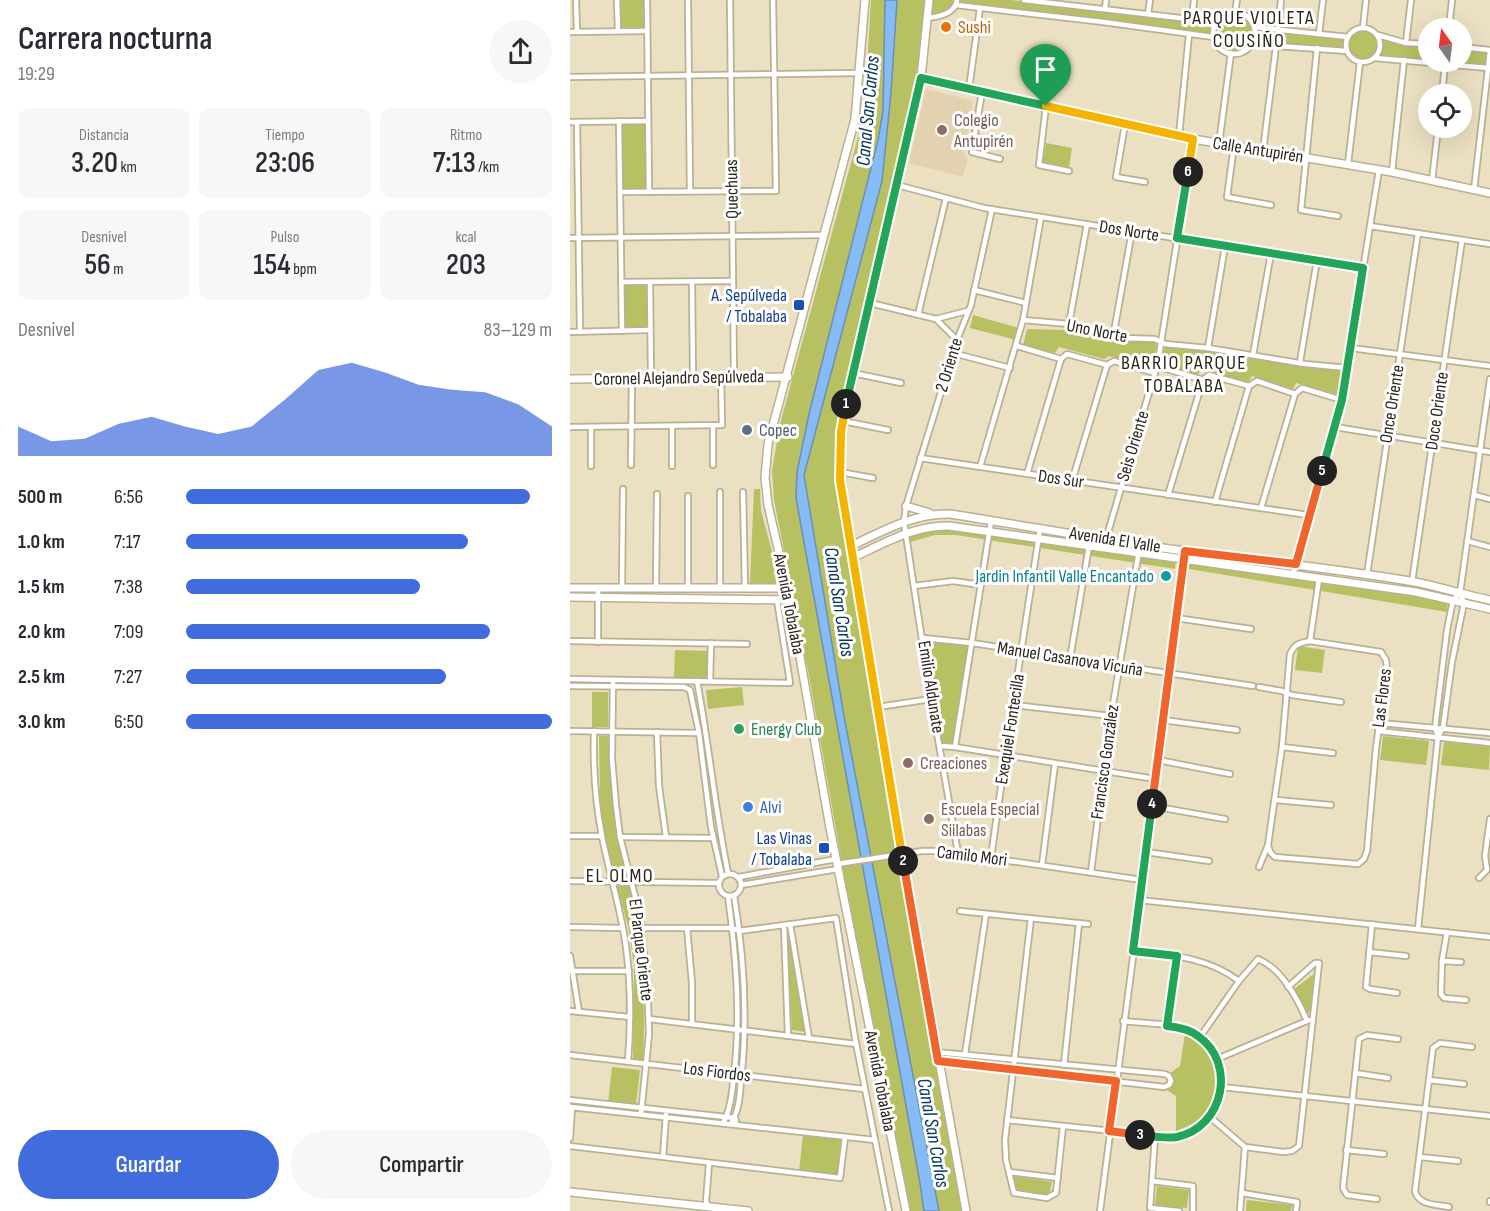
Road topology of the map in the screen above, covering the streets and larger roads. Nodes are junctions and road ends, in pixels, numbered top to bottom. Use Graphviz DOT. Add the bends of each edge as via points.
graph roads {
  1 [pos="576,0"];
  2 [pos="617,0"];
  3 [pos="647,0"];
  4 [pos="688,0"];
  5 [pos="730,0"];
  6 [pos="773,0"];
  7 [pos="864,0"];
  8 [pos="929,0"];
  9 [pos="1024,0"];
  10 [pos="1106,0"];
  11 [pos="1150,0"];
  12 [pos="1194,0"];
  13 [pos="1237,0"];
  14 [pos="1281,0"];
  15 [pos="1323,0"];
  16 [pos="1366,0"];
  17 [pos="1411,0"];
  18 [pos="1452,0"];
  19 [pos="1063,2"];
  20 [pos="957,3"];
  21 [pos="980,8"];
  22 [pos="1105,9"];
  23 [pos="1235,12"];
  24 [pos="1148,14"];
  25 [pos="927,18"];
  26 [pos="1450,18"];
  27 [pos="1192,19"];
  28 [pos="1215,22"];
  29 [pos="1254,27"];
  30 [pos="1363,28"];
  31 [pos="1278,30"];
  32 [pos="618,31"];
  33 [pos="647,31"];
  34 [pos="570,32"];
  35 [pos="577,32"];
  36 [pos="1189,34"];
  37 [pos="1319,34"];
  38 [pos="1377,35"];
  39 [pos="1213,37"];
  40 [pos="1348,37"];
  41 [pos="1406,43"];
  42 [pos="1251,44"];
  43 [pos="1418,44"];
  44 [pos="1276,45"];
  45 [pos="1317,48"];
  46 [pos="1472,49"];
  47 [pos="1347,51"];
  48 [pos="1490,51"];
  49 [pos="1231,53"];
  50 [pos="1375,57"];
  51 [pos="1404,60"];
  52 [pos="1418,61"];
  53 [pos="1359,62"];
  54 [pos="1472,67"];
  55 [pos="1488,68"];
  56 [pos="860,73"];
  57 [pos="774,74"];
  58 [pos="689,75"];
  59 [pos="731,75"];
  60 [pos="648,76"];
  61 [pos="570,77"];
  62 [pos="921,78"];
  63 [pos="1489,78"];
  64 [pos="969,89"];
  65 [pos="982,92"];
  66 [pos="1046,106"];
  67 [pos="648,121"];
  68 [pos="570,122"];
  69 [pos="577,122"];
  70 [pos="619,122"];
  71 [pos="1125,124"];
  72 [pos="1179,136"];
  73 [pos="1437,138"];
  74 [pos="1193,139"];
  75 [pos="1219,144"];
  76 [pos="1234,146"];
  77 [pos="1263,151"];
  78 [pos="1305,157"];
  79 [pos="1000,159"];
  80 [pos="1348,164"];
  81 [pos="1379,170"];
  82 [pos="1069,171"];
  83 [pos="1392,172"];
  84 [pos="1432,181"];
  85 [pos="1145,182"];
  86 [pos="897,185"];
  87 [pos="1474,190"];
  88 [pos="690,191"];
  89 [pos="732,191"];
  90 [pos="620,192"];
  91 [pos="649,192"];
  92 [pos="1490,193"];
  93 [pos="946,198"];
  94 [pos="1271,205"];
  95 [pos="992,209"];
  96 [pos="1338,216"];
  97 [pos="1041,217"];
  98 [pos="1087,224"];
  99 [pos="1370,226"];
  100 [pos="1132,231"];
  101 [pos="1418,233"];
  102 [pos="825,235"];
  103 [pos="733,236"];
  104 [pos="621,237"];
  105 [pos="570,238"];
  106 [pos="579,238"];
  107 [pos="1177,238"];
  108 [pos="1462,240"];
  109 [pos="1490,244"];
  110 [pos="1225,246"];
  111 [pos="1271,253"];
  112 [pos="1317,260"];
  113 [pos="1363,268"];
  114 [pos="733,281"];
  115 [pos="621,282"];
  116 [pos="650,282"];
  117 [pos="692,282"];
  118 [pos="974,290"];
  119 [pos="870,303"];
  120 [pos="1026,303"];
  121 [pos="967,311"];
  122 [pos="918,315"];
  123 [pos="936,319"];
  124 [pos="1023,320"];
  125 [pos="1069,324"];
  126 [pos="650,330"];
  127 [pos="622,331"];
  128 [pos="570,332"];
  129 [pos="580,332"];
  130 [pos="1114,332"];
  131 [pos="957,340"];
  132 [pos="1161,340"];
  133 [pos="1017,346"];
  134 [pos="1208,348"];
  135 [pos="1351,348"];
  136 [pos="953,353"];
  137 [pos="1400,354"];
  138 [pos="1253,355"];
  139 [pos="1061,358"];
  140 [pos="1444,360"];
  141 [pos="1300,362"];
  142 [pos="1107,365"];
  143 [pos="1157,366"];
  144 [pos="1490,366"];
  145 [pos="1010,368"];
  146 [pos="1347,368"];
  147 [pos="853,373"];
  148 [pos="1155,374"];
  149 [pos="721,377"];
  150 [pos="734,377"];
  151 [pos="788,377"];
  152 [pos="632,378"];
  153 [pos="651,378"];
  154 [pos="693,378"];
  155 [pos="570,379"];
  156 [pos="1203,380"];
  157 [pos="901,383"];
  158 [pos="1490,383"];
  159 [pos="1249,386"];
  160 [pos="1295,394"];
  161 [pos="1342,400"];
  162 [pos="843,421"];
  163 [pos="713,425"];
  164 [pos="631,426"];
  165 [pos="672,426"];
  166 [pos="570,427"];
  167 [pos="591,427"];
  168 [pos="1335,427"];
  169 [pos="888,430"];
  170 [pos="1387,435"];
  171 [pos="1432,441"];
  172 [pos="1479,449"];
  173 [pos="1490,452"];
  174 [pos="920,458"];
  175 [pos="631,465"];
  176 [pos="713,465"];
  177 [pos="591,466"];
  178 [pos="672,466"];
  179 [pos="980,467"];
  180 [pos="839,472"];
  181 [pos="1027,474"];
  182 [pos="873,478"];
  183 [pos="1072,481"];
  184 [pos="1120,488"];
  185 [pos="623,489"];
  186 [pos="720,492"];
  187 [pos="743,492"];
  188 [pos="657,494"];
  189 [pos="1168,495"];
  190 [pos="1474,495"];
  191 [pos="688,496"];
  192 [pos="1490,499"];
  193 [pos="1215,502"];
  194 [pos="906,506"];
  195 [pos="1261,508"];
  196 [pos="933,513"];
  197 [pos="1308,515"];
  198 [pos="991,521"];
  199 [pos="904,522"];
  200 [pos="1040,529"];
  201 [pos="989,531"];
  202 [pos="906,533"];
  203 [pos="1090,537"];
  204 [pos="1038,539"];
  205 [pos="1106,539"];
  206 [pos="1467,542"];
  207 [pos="1140,545"];
  208 [pos="851,546"];
  209 [pos="1089,546"];
  210 [pos="1490,547"];
  211 [pos="1185,551"];
  212 [pos="1138,554"];
  213 [pos="852,558"];
  214 [pos="1184,560"];
  215 [pos="1296,564"];
  216 [pos="1293,575"];
  217 [pos="1367,575"];
  218 [pos="1319,579"];
  219 [pos="1412,582"];
  220 [pos="981,585"];
  221 [pos="914,586"];
  222 [pos="570,588"];
  223 [pos="598,588"];
  224 [pos="622,588"];
  225 [pos="656,588"];
  226 [pos="688,588"];
  227 [pos="720,588"];
  228 [pos="734,588"];
  229 [pos="745,588"];
  230 [pos="788,588"];
  231 [pos="1460,593"];
  232 [pos="570,597"];
  233 [pos="598,598"];
  234 [pos="725,599"];
  235 [pos="777,600"];
  236 [pos="790,600"];
  237 [pos="1453,600"];
  238 [pos="1490,600"];
  239 [pos="1464,603"];
  240 [pos="1490,609"];
  241 [pos="1176,618"];
  242 [pos="1251,629"];
  243 [pos="923,638"];
  244 [pos="570,641"];
  245 [pos="1310,641"];
  246 [pos="598,642"];
  247 [pos="711,643"];
  248 [pos="972,643"];
  249 [pos="747,644"];
  250 [pos="1022,651"];
  251 [pos="1070,659"];
  252 [pos="1119,666"];
  253 [pos="1169,675"];
  254 [pos="570,679"];
  255 [pos="581,679"];
  256 [pos="613,680"];
  257 [pos="697,681"];
  258 [pos="710,681"];
  259 [pos="570,686"];
  260 [pos="581,686"];
  261 [pos="613,686"];
  262 [pos="1286,693"];
  263 [pos="931,699"];
  264 [pos="1341,702"];
  265 [pos="1014,705"];
  266 [pos="878,707"];
  267 [pos="1111,716"];
  268 [pos="1163,720"];
  269 [pos="1380,723"];
  270 [pos="1435,728"];
  271 [pos="1443,728"];
  272 [pos="1237,730"];
  273 [pos="570,731"];
  274 [pos="594,731"];
  275 [pos="1378,731"];
  276 [pos="612,732"];
  277 [pos="657,732"];
  278 [pos="699,733"];
  279 [pos="1490,733"];
  280 [pos="1438,736"];
  281 [pos="1490,743"];
  282 [pos="940,746"];
  283 [pos="956,747"];
  284 [pos="1282,747"];
  285 [pos="1333,753"];
  286 [pos="1005,755"];
  287 [pos="1158,760"];
  288 [pos="1055,764"];
  289 [pos="1104,771"];
  290 [pos="1230,774"];
  291 [pos="1155,779"];
  292 [pos="1276,800"];
  293 [pos="1331,805"];
  294 [pos="1152,806"];
  295 [pos="1225,819"];
  296 [pos="1490,821"];
  297 [pos="570,836"];
  298 [pos="602,836"];
  299 [pos="620,837"];
  300 [pos="666,837"];
  301 [pos="713,838"];
  302 [pos="1268,845"];
  303 [pos="1146,852"];
  304 [pos="958,853"];
  305 [pos="902,854"];
  306 [pos="991,858"];
  307 [pos="1209,861"];
  308 [pos="837,864"];
  309 [pos="1042,865"];
  310 [pos="796,866"];
  311 [pos="1259,867"];
  312 [pos="1488,871"];
  313 [pos="1091,872"];
  314 [pos="728,873"];
  315 [pos="798,875"];
  316 [pos="722,876"];
  317 [pos="739,877"];
  318 [pos="1479,878"];
  319 [pos="1142,880"];
  320 [pos="570,881"];
  321 [pos="612,882"];
  322 [pos="632,882"];
  323 [pos="718,884"];
  324 [pos="741,885"];
  325 [pos="734,895"];
  326 [pos="728,896"];
  327 [pos="1139,900"];
  328 [pos="960,911"];
  329 [pos="986,914"];
  330 [pos="1031,918"];
  331 [pos="1079,923"];
  332 [pos="1088,924"];
  333 [pos="1372,924"];
  334 [pos="787,925"];
  335 [pos="570,927"];
  336 [pos="623,928"];
  337 [pos="642,928"];
  338 [pos="687,928"];
  339 [pos="732,928"];
  340 [pos="1418,929"];
  341 [pos="739,931"];
  342 [pos="1447,932"];
  343 [pos="1490,937"];
  344 [pos="1133,951"];
  345 [pos="1369,952"];
  346 [pos="570,956"];
  347 [pos="1177,956"];
  348 [pos="1406,956"];
  349 [pos="1442,961"];
  350 [pos="1461,962"];
  351 [pos="572,970"];
  352 [pos="629,972"];
  353 [pos="1239,981"];
  354 [pos="1288,987"];
  355 [pos="1397,993"];
  356 [pos="1466,1000"];
  357 [pos="570,1011"];
  358 [pos="579,1012"];
  359 [pos="630,1017"];
  360 [pos="1314,1018"];
  361 [pos="649,1019"];
  362 [pos="1124,1021"];
  363 [pos="1307,1021"];
  364 [pos="692,1024"];
  365 [pos="1167,1026"];
  366 [pos="737,1029"];
  367 [pos="745,1030"];
  368 [pos="788,1036"];
  369 [pos="1200,1037"];
  370 [pos="809,1038"];
  371 [pos="1398,1040"];
  372 [pos="856,1044"];
  373 [pos="1472,1047"];
  374 [pos="936,1052"];
  375 [pos="570,1054"];
  376 [pos="965,1054"];
  377 [pos="1217,1059"];
  378 [pos="628,1061"];
  379 [pos="938,1061"];
  380 [pos="1014,1061"];
  381 [pos="646,1063"];
  382 [pos="1064,1065"];
  383 [pos="1117,1069"];
  384 [pos="1014,1070"];
  385 [pos="1156,1073"];
  386 [pos="1355,1073"];
  387 [pos="734,1074"];
  388 [pos="742,1074"];
  389 [pos="1388,1078"];
  390 [pos="1429,1080"];
  391 [pos="1116,1081"];
  392 [pos="1464,1084"];
  393 [pos="1154,1086"];
  394 [pos="1222,1087"];
  395 [pos="864,1089"];
  396 [pos="1305,1095"];
  397 [pos="570,1100"];
  398 [pos="1351,1101"];
  399 [pos="571,1107"];
  400 [pos="642,1108"];
  401 [pos="1425,1109"];
  402 [pos="667,1111"];
  403 [pos="641,1114"];
  404 [pos="1490,1116"];
  405 [pos="666,1117"];
  406 [pos="726,1117"];
  407 [pos="1210,1117"];
  408 [pos="735,1118"];
  409 [pos="1007,1120"];
  410 [pos="723,1124"];
  411 [pos="731,1124"];
  412 [pos="739,1125"];
  413 [pos="1063,1126"];
  414 [pos="1109,1131"];
  415 [pos="845,1137"];
  416 [pos="1155,1137"];
  417 [pos="570,1138"];
  418 [pos="875,1140"];
  419 [pos="570,1146"];
  420 [pos="1245,1147"];
  421 [pos="1346,1150"];
  422 [pos="1384,1154"];
  423 [pos="663,1157"];
  424 [pos="1420,1157"];
  425 [pos="1458,1161"];
  426 [pos="710,1164"];
  427 [pos="1009,1172"];
  428 [pos="1058,1178"];
  429 [pos="1152,1181"];
  430 [pos="570,1192"];
  431 [pos="1242,1193"];
  432 [pos="1377,1199"];
  433 [pos="678,1203"];
  434 [pos="1449,1207"];
  435 [pos="706,1209"];
  436 [pos="692,1211"];
  437 [pos="748,1211"];
  438 [pos="889,1211"];
  439 [pos="906,1211"];
  440 [pos="966,1211"];
  441 [pos="1100,1211"];
  442 [pos="1179,1211"];
  443 [pos="1193,1211"];
  444 [pos="1240,1211"];
  445 [pos="1296,1211"];
  1 -- 35 [label="street"];
  2 -- 32 [label="street"];
  3 -- 33 [label="street"];
  4 -- 58 [label="street"];
  5 -- 59 [label="street, Quechuas"];
  6 -- 57 [label="street"];
  7 -- 56 [label="street, Avenida Tobalaba"];
  8 -- 25 [label="street"];
  9 -- 19 [label="street"];
  10 -- 22 [label="street"];
  11 -- 24 [label="street"];
  12 -- 27 [label="street"];
  13 -- 23 [label="street"];
  14 -- 31 [label="street"];
  15 -- 37 [label="street"];
  16 -- 30 [label="street"];
  17 -- 41 [label="street"];
  18 -- 26 [label="street"];
  19 -- 22 [label="street"];
  20 -- 21 [label="street"];
  20 -- 25 [label="street" via="950,12"];
  21 -- 36 [label="street"];
  21 -- 64 [label="street"];
  22 -- 24 [label="street"];
  23 -- 28 [label="street" via="1224,14"];
  23 -- 29 [label="street" via="1244,14"];
  24 -- 27 [label="street"];
  25 -- 62 [label="street"];
  27 -- 28 [label="street"];
  28 -- 39 [label="street"];
  29 -- 31 [label="street"];
  29 -- 42 [label="street"];
  30 -- 38 [label="street"];
  30 -- 40 [label="street"];
  31 -- 37 [label="street"];
  32 -- 33 [label="street"];
  32 -- 35 [label="street"];
  33 -- 60 [label="street"];
  34 -- 35 [label="street"];
  36 -- 39 [label="street"];
  36 -- 72 [label="street"];
  37 -- 40 [label="street"];
  38 -- 41 [label="street"];
  38 -- 50 [label="street" via="1380,49"];
  39 -- 49 [label="street" via="1216,45"];
  40 -- 47 [label="street"];
  41 -- 43 [label="street"];
  42 -- 44 [label="street"];
  42 -- 49 [label="street" via="1246,50"];
  44 -- 45 [label="street"];
  44 -- 77 [label="street"];
  45 -- 47 [label="street"];
  45 -- 78 [label="street"];
  46 -- 48 [label="street"];
  47 -- 53 [label="street"];
  48 -- 55 [label="street"];
  49 -- 75 [label="street"];
  50 -- 51 [label="street"];
  50 -- 53 [label="street"];
  51 -- 52 [label="street"];
  51 -- 83 [label="street"];
  53 -- 80 [label="street"];
  54 -- 55 [label="street"];
  55 -- 63 [label="street"];
  56 -- 57 [label="street"];
  56 -- 102 [label="street, Avenida Tobalaba" via="855,119"];
  57 -- 59 [label="street"];
  57 -- 89 [label="street" via="776,191"];
  58 -- 59 [label="street"];
  58 -- 60 [label="street"];
  58 -- 88 [label="street"];
  59 -- 89 [label="street, Quechuas"];
  60 -- 61 [label="street"];
  60 -- 67 [label="street"];
  62 -- 64 [label="street, Calle Antupirén"];
  62 -- 86 [label="street"];
  63 -- 87 [label="street"];
  64 -- 65 [label="street, Calle Antupirén"];
  65 -- 66 [label="street, Calle Antupirén"];
  65 -- 79 [label="street" via="972,152"];
  66 -- 71 [label="street, Calle Antupirén"];
  66 -- 82 [label="street" via="1039,165"];
  67 -- 70 [label="street"];
  67 -- 91 [label="street"];
  68 -- 69 [label="street"];
  69 -- 70 [label="street"];
  69 -- 106 [label="street"];
  70 -- 90 [label="street"];
  71 -- 72 [label="street, Calle Antupirén"];
  71 -- 85 [label="street" via="1116,177"];
  72 -- 74 [label="street, Calle Antupirén"];
  73 -- 84 [label="street"];
  74 -- 75 [label="street, Calle Antupirén"];
  74 -- 107 [label="street, Seis Oriente"];
  75 -- 76 [label="street, Calle Antupirén"];
  76 -- 77 [label="street, Calle Antupirén"];
  76 -- 94 [label="street" via="1227,197"];
  77 -- 78 [label="street, Calle Antupirén"];
  78 -- 80 [label="street, Calle Antupirén"];
  78 -- 96 [label="street" via="1301,210"];
  80 -- 81 [label="street, Calle Antupirén"];
  81 -- 83 [label="street, Calle Antupirén"];
  81 -- 99 [label="street"];
  83 -- 84 [label="street, Calle Antupirén"];
  84 -- 87 [label="street, Calle Antupirén"];
  86 -- 93 [label="street, Dos Norte"];
  86 -- 119 [label="street"];
  87 -- 92 [label="street, Calle Antupirén"];
  88 -- 89 [label="street"];
  88 -- 91 [label="street"];
  89 -- 103 [label="street, Quechuas"];
  90 -- 91 [label="street"];
  90 -- 104 [label="street"];
  93 -- 95 [label="street, Dos Norte"];
  93 -- 122 [label="street"];
  95 -- 97 [label="street, Dos Norte"];
  95 -- 118 [label="street, 2 Oriente"];
  97 -- 98 [label="street, Dos Norte"];
  97 -- 120 [label="street"];
  98 -- 100 [label="street, Dos Norte"];
  98 -- 125 [label="street"];
  99 -- 101 [label="street"];
  99 -- 113 [label="street"];
  100 -- 107 [label="street, Dos Norte"];
  100 -- 130 [label="street"];
  101 -- 108 [label="street"];
  101 -- 137 [label="street, Once Oriente"];
  102 -- 103 [label="street"];
  102 -- 151 [label="street, Avenida Tobalaba"];
  103 -- 104 [label="street"];
  103 -- 114 [label="street, Quechuas"];
  104 -- 106 [label="street"];
  104 -- 115 [label="street"];
  105 -- 106 [label="street"];
  106 -- 129 [label="street"];
  107 -- 110 [label="street, Dos Norte"];
  107 -- 132 [label="street, Seis Oriente"];
  108 -- 109 [label="street"];
  108 -- 140 [label="street, Doce Oriente"];
  110 -- 111 [label="street, Dos Norte"];
  110 -- 134 [label="street"];
  111 -- 112 [label="street, Dos Norte"];
  111 -- 138 [label="street"];
  112 -- 113 [label="street, Dos Norte"];
  112 -- 141 [label="street"];
  113 -- 135 [label="street"];
  114 -- 117 [label="street"];
  114 -- 150 [label="street, Quechuas"];
  115 -- 116 [label="street"];
  115 -- 127 [label="street"];
  116 -- 117 [label="street"];
  116 -- 126 [label="street"];
  117 -- 154 [label="street"];
  118 -- 120 [label="street"];
  118 -- 121 [label="street, 2 Oriente"];
  119 -- 122 [label="street"];
  119 -- 147 [label="street"];
  120 -- 124 [label="street"];
  121 -- 123 [label="street"];
  121 -- 131 [label="street, 2 Oriente"];
  122 -- 123 [label="street"];
  123 -- 131 [label="street"];
  124 -- 125 [label="street, Uno Norte"];
  124 -- 133 [label="street"];
  125 -- 130 [label="street, Uno Norte"];
  126 -- 127 [label="street"];
  126 -- 153 [label="street"];
  127 -- 129 [label="street"];
  128 -- 129 [label="street"];
  130 -- 132 [label="street, Uno Norte" via="1122,338"];
  131 -- 136 [label="street, 2 Oriente"];
  132 -- 134 [label="street, Uno Norte" via="1166,344"];
  132 -- 143 [label="street, Seis Oriente"];
  133 -- 139 [label="street"];
  133 -- 145 [label="street"];
  134 -- 138 [label="street, Uno Norte"];
  135 -- 137 [label="street"];
  135 -- 146 [label="street"];
  136 -- 145 [label="street"];
  136 -- 174 [label="street, 2 Oriente"];
  137 -- 140 [label="street"];
  137 -- 170 [label="street, Once Oriente"];
  138 -- 141 [label="street, Uno Norte"];
  139 -- 142 [label="street" via="1067,354"];
  139 -- 181 [label="street"];
  140 -- 144 [label="street"];
  140 -- 171 [label="street, Doce Oriente"];
  141 -- 146 [label="street, Uno Norte"];
  142 -- 148 [label="street" via="1114,361"];
  142 -- 183 [label="street"];
  143 -- 148 [label="street, Seis Oriente"];
  143 -- 156 [label="street"];
  145 -- 179 [label="street"];
  146 -- 161 [label="street"];
  147 -- 157 [label="street"];
  147 -- 162 [label="street"];
  148 -- 184 [label="street, Seis Oriente"];
  149 -- 150 [label="street, Coronel Alejandro Sepúlveda"];
  149 -- 154 [label="street, Coronel Alejandro Sepúlveda"];
  149 -- 163 [label="street" via="722,425"];
  150 -- 151 [label="street, Coronel Alejandro Sepúlveda"];
  151 -- 230 [label="street, Avenida Tobalaba" via="765,467 768,505"];
  152 -- 153 [label="street, Coronel Alejandro Sepúlveda"];
  152 -- 155 [label="street, Coronel Alejandro Sepúlveda"];
  152 -- 164 [label="street"];
  153 -- 154 [label="street, Coronel Alejandro Sepúlveda"];
  156 -- 159 [label="street" via="1209,375"];
  156 -- 189 [label="street"];
  158 -- 172 [label="street"];
  159 -- 160 [label="street" via="1257,381"];
  159 -- 193 [label="street"];
  160 -- 161 [label="street" via="1302,388"];
  160 -- 195 [label="street"];
  161 -- 168 [label="street"];
  162 -- 169 [label="street"];
  162 -- 180 [label="street"];
  163 -- 165 [label="street"];
  163 -- 176 [label="street"];
  164 -- 165 [label="street"];
  164 -- 167 [label="street"];
  164 -- 175 [label="street"];
  165 -- 178 [label="street"];
  166 -- 167 [label="street"];
  167 -- 177 [label="street"];
  168 -- 170 [label="street"];
  168 -- 197 [label="street"];
  170 -- 171 [label="street"];
  170 -- 217 [label="street, Once Oriente"];
  171 -- 172 [label="street"];
  171 -- 219 [label="street, Doce Oriente"];
  172 -- 173 [label="street"];
  172 -- 190 [label="street"];
  174 -- 179 [label="street, Dos Sur"];
  174 -- 194 [label="street, 2 Oriente"];
  179 -- 181 [label="street, Dos Sur"];
  180 -- 182 [label="street"];
  180 -- 208 [label="street"];
  181 -- 183 [label="street, Dos Sur"];
  183 -- 184 [label="street, Dos Sur"];
  184 -- 189 [label="street, Dos Sur"];
  184 -- 205 [label="street, Seis Oriente"];
  185 -- 224 [label="street"];
  186 -- 227 [label="street"];
  187 -- 229 [label="street"];
  188 -- 225 [label="street"];
  189 -- 193 [label="street, Dos Sur"];
  190 -- 192 [label="street"];
  190 -- 206 [label="street"];
  191 -- 226 [label="street"];
  193 -- 195 [label="street, Dos Sur"];
  194 -- 196 [label="street"];
  194 -- 199 [label="street, 2 Oriente"];
  195 -- 197 [label="street, Dos Sur"];
  196 -- 198 [label="street, Avenida El Valle"];
  196 -- 199 [label="street, Avenida El Valle"];
  197 -- 215 [label="street"];
  198 -- 200 [label="street, Avenida El Valle"];
  198 -- 201 [label="street"];
  199 -- 202 [label="street, Emilio Aldunate"];
  199 -- 208 [label="street, Avenida El Valle"];
  200 -- 203 [label="street, Avenida El Valle"];
  200 -- 204 [label="street, Exequiel Fontecilla"];
  201 -- 202 [label="street, Avenida El Valle" via="934,526"];
  201 -- 204 [label="street, Avenida El Valle"];
  201 -- 220 [label="street"];
  202 -- 213 [label="street, Avenida El Valle"];
  202 -- 221 [label="street, Emilio Aldunate"];
  203 -- 205 [label="street, Avenida El Valle"];
  203 -- 209 [label="street"];
  204 -- 209 [label="street, Avenida El Valle"];
  204 -- 250 [label="street, Exequiel Fontecilla"];
  205 -- 207 [label="street, Avenida El Valle"];
  206 -- 210 [label="street"];
  206 -- 231 [label="street"];
  207 -- 211 [label="street, Avenida El Valle"];
  207 -- 212 [label="street, Francisco González"];
  208 -- 213 [label="street"];
  209 -- 212 [label="street, Avenida El Valle"];
  209 -- 251 [label="street"];
  211 -- 214 [label="street"];
  211 -- 215 [label="street, Avenida El Valle"];
  212 -- 214 [label="street, Avenida El Valle"];
  212 -- 252 [label="street, Francisco González"];
  213 -- 266 [label="street"];
  214 -- 216 [label="street, Avenida El Valle"];
  214 -- 241 [label="street"];
  215 -- 216 [label="street"];
  215 -- 217 [label="street, Avenida El Valle"];
  216 -- 218 [label="street, Avenida El Valle"];
  217 -- 219 [label="street, Avenida El Valle"];
  218 -- 237 [label="street, Avenida El Valle"];
  218 -- 245 [label="street"];
  219 -- 231 [label="street, Avenida El Valle"];
  220 -- 221 [label="street" via="953,581"];
  220 -- 248 [label="street"];
  221 -- 243 [label="street, Emilio Aldunate"];
  222 -- 223 [label="street"];
  223 -- 224 [label="street"];
  223 -- 233 [label="street"];
  224 -- 225 [label="street"];
  225 -- 226 [label="street"];
  226 -- 227 [label="street"];
  227 -- 228 [label="street"];
  228 -- 229 [label="street"];
  228 -- 234 [label="street" via="733,595"];
  229 -- 230 [label="street"];
  230 -- 236 [label="street, Avenida Tobalaba"];
  231 -- 237 [label="street"];
  231 -- 238 [label="street, Avenida El Valle"];
  231 -- 239 [label="street"];
  232 -- 233 [label="street"];
  233 -- 234 [label="street"];
  233 -- 246 [label="street"];
  234 -- 235 [label="street"];
  235 -- 236 [label="street"];
  235 -- 258 [label="street, Avenida Tobalaba" via="790,683"];
  236 -- 308 [label="street, Avenida Tobalaba"];
  237 -- 239 [label="street, Avenida El Valle"];
  237 -- 270 [label="street"];
  239 -- 240 [label="street, Avenida El Valle"];
  239 -- 271 [label="street"];
  241 -- 242 [label="street"];
  241 -- 253 [label="street"];
  243 -- 248 [label="street, Manuel Casanova Vicuña"];
  243 -- 263 [label="street, Emilio Aldunate"];
  244 -- 246 [label="street"];
  245 -- 262 [label="street" via="1299,643 1290,654"];
  245 -- 269 [label="street, Las Flores" via="1381,652 1387,669"];
  246 -- 247 [label="street"];
  247 -- 249 [label="street"];
  247 -- 258 [label="street"];
  248 -- 250 [label="street, Manuel Casanova Vicuña"];
  248 -- 283 [label="street"];
  250 -- 251 [label="street, Manuel Casanova Vicuña"];
  250 -- 265 [label="street, Exequiel Fontecilla"];
  251 -- 252 [label="street, Manuel Casanova Vicuña"];
  252 -- 253 [label="street, Manuel Casanova Vicuña"];
  252 -- 267 [label="street, Francisco González"];
  253 -- 262 [label="street, Manuel Casanova Vicuña"];
  253 -- 268 [label="street"];
  254 -- 255 [label="street"];
  255 -- 256 [label="street"];
  255 -- 260 [label="street"];
  256 -- 257 [label="street"];
  256 -- 261 [label="street, El Parque Oriente"];
  257 -- 258 [label="street"];
  257 -- 314 [label="street"];
  259 -- 260 [label="street"];
  260 -- 261 [label="street"];
  261 -- 276 [label="street, El Parque Oriente"];
  261 -- 278 [label="street" via="688,689"];
  262 -- 264 [label="street, Manuel Casanova Vicuña"];
  262 -- 284 [label="street"];
  263 -- 266 [label="street"];
  263 -- 282 [label="street, Emilio Aldunate"];
  265 -- 267 [label="street"];
  265 -- 286 [label="street, Exequiel Fontecilla"];
  266 -- 305 [label="street"];
  267 -- 289 [label="street, Francisco González"];
  268 -- 272 [label="street"];
  268 -- 287 [label="street"];
  269 -- 270 [label="street"];
  269 -- 275 [label="street, Las Flores"];
  270 -- 271 [label="street"];
  270 -- 280 [label="street"];
  271 -- 279 [label="street"];
  271 -- 280 [label="street"];
  273 -- 274 [label="street"];
  274 -- 276 [label="street"];
  274 -- 298 [label="street" via="595,788"];
  275 -- 280 [label="street"];
  275 -- 302 [label="street, Las Flores" via="1364,859 1351,864 1282,858 1270,852"];
  276 -- 277 [label="street"];
  276 -- 299 [label="street, El Parque Oriente"];
  277 -- 278 [label="street"];
  277 -- 300 [label="street"];
  278 -- 301 [label="street"];
  280 -- 281 [label="street"];
  280 -- 340 [label="street"];
  282 -- 283 [label="street"];
  282 -- 304 [label="street, Emilio Aldunate"];
  283 -- 286 [label="street"];
  284 -- 285 [label="street"];
  284 -- 292 [label="street"];
  286 -- 288 [label="street"];
  286 -- 306 [label="street, Exequiel Fontecilla"];
  287 -- 290 [label="street"];
  287 -- 291 [label="street"];
  288 -- 289 [label="street"];
  288 -- 309 [label="street"];
  289 -- 291 [label="street"];
  289 -- 313 [label="street, Francisco González"];
  291 -- 294 [label="street"];
  292 -- 293 [label="street"];
  292 -- 302 [label="street"];
  294 -- 295 [label="street"];
  294 -- 303 [label="street"];
  296 -- 312 [label="street" via="1485,856"];
  297 -- 298 [label="street"];
  298 -- 321 [label="street"];
  299 -- 300 [label="street"];
  299 -- 322 [label="street, El Parque Oriente"];
  300 -- 301 [label="street"];
  301 -- 316 [label="street"];
  302 -- 311 [label="street"];
  303 -- 307 [label="street"];
  303 -- 319 [label="street"];
  304 -- 305 [label="street, Camilo Mori"];
  304 -- 306 [label="street, Camilo Mori"];
  305 -- 308 [label="street, Camilo Mori"];
  305 -- 374 [label="street"];
  306 -- 309 [label="street, Camilo Mori"];
  308 -- 310 [label="street"];
  308 -- 315 [label="street"];
  308 -- 439 [label="street, Avenida Tobalaba"];
  309 -- 313 [label="street, Camilo Mori"];
  310 -- 315 [label="street"];
  310 -- 317 [label="street"];
  312 -- 318 [label="street"];
  313 -- 319 [label="street, Camilo Mori"];
  314 -- 316 [label="street"];
  314 -- 317 [label="street"];
  315 -- 324 [label="street"];
  316 -- 323 [label="street"];
  317 -- 324 [label="street"];
  319 -- 327 [label="street"];
  320 -- 321 [label="street"];
  321 -- 322 [label="street"];
  321 -- 336 [label="street"];
  322 -- 323 [label="street"];
  322 -- 337 [label="street, El Parque Oriente"];
  323 -- 326 [label="street"];
  324 -- 325 [label="street"];
  325 -- 326 [label="street"];
  325 -- 341 [label="street"];
  326 -- 339 [label="street"];
  327 -- 333 [label="street"];
  327 -- 344 [label="street"];
  328 -- 329 [label="street"];
  329 -- 330 [label="street"];
  329 -- 376 [label="street"];
  330 -- 331 [label="street"];
  330 -- 380 [label="street"];
  331 -- 332 [label="street"];
  331 -- 382 [label="street"];
  333 -- 340 [label="street"];
  333 -- 345 [label="street"];
  334 -- 341 [label="street"];
  334 -- 368 [label="street"];
  334 -- 370 [label="street"];
  334 -- 372 [label="street" via="836,918"];
  335 -- 336 [label="street"];
  336 -- 352 [label="street"];
  337 -- 338 [label="street"];
  337 -- 361 [label="street, El Parque Oriente"];
  338 -- 339 [label="street"];
  338 -- 364 [label="street"];
  339 -- 341 [label="street"];
  339 -- 366 [label="street"];
  340 -- 342 [label="street"];
  341 -- 367 [label="street"];
  342 -- 343 [label="street"];
  342 -- 349 [label="street"];
  344 -- 347 [label="street"];
  344 -- 362 [label="street"];
  345 -- 348 [label="street"];
  345 -- 355 [label="street" via="1366,987"];
  346 -- 351 [label="street"];
  347 -- 353 [label="street" via="1207,963"];
  347 -- 365 [label="street"];
  349 -- 350 [label="street"];
  349 -- 356 [label="street" via="1441,994 1444,998"];
  351 -- 352 [label="street"];
  351 -- 358 [label="street"];
  352 -- 359 [label="street"];
  353 -- 354 [label="street" via="1258,959"];
  353 -- 369 [label="street"];
  354 -- 360 [label="street" via="1318,962"];
  354 -- 363 [label="street"];
  357 -- 358 [label="street"];
  358 -- 359 [label="street"];
  359 -- 378 [label="street"];
  360 -- 363 [label="street"];
  360 -- 396 [label="street"];
  361 -- 364 [label="street"];
  361 -- 381 [label="street, El Parque Oriente"];
  362 -- 365 [label="street"];
  362 -- 383 [label="street"];
  363 -- 377 [label="street"];
  364 -- 366 [label="street"];
  365 -- 369 [label="street"];
  366 -- 367 [label="street"];
  366 -- 387 [label="street"];
  367 -- 368 [label="street"];
  367 -- 388 [label="street"];
  368 -- 370 [label="street"];
  369 -- 377 [label="street"];
  370 -- 372 [label="street"];
  371 -- 386 [label="street" via="1362,1036"];
  372 -- 395 [label="street"];
  373 -- 390 [label="street" via="1435,1045"];
  374 -- 376 [label="street"];
  374 -- 379 [label="street"];
  375 -- 378 [label="street, Los Fiordos"];
  376 -- 380 [label="street"];
  377 -- 394 [label="street"];
  378 -- 381 [label="street, Los Fiordos"];
  379 -- 384 [label="street"];
  379 -- 440 [label="street"];
  380 -- 382 [label="street"];
  380 -- 384 [label="street"];
  381 -- 387 [label="street, Los Fiordos"];
  381 -- 400 [label="street, El Parque Oriente"];
  382 -- 383 [label="street"];
  383 -- 385 [label="street"];
  383 -- 391 [label="street"];
  384 -- 391 [label="street"];
  384 -- 409 [label="street"];
  385 -- 393 [label="street"];
  385 -- 393 [label="street" via="1167,1075 1171,1082 1167,1087"];
  386 -- 389 [label="street"];
  386 -- 398 [label="street"];
  387 -- 388 [label="street, Los Fiordos"];
  387 -- 406 [label="street"];
  388 -- 395 [label="street, Los Fiordos"];
  388 -- 408 [label="street"];
  390 -- 392 [label="street"];
  390 -- 401 [label="street"];
  391 -- 393 [label="street"];
  391 -- 414 [label="street"];
  394 -- 396 [label="street"];
  394 -- 407 [label="street"];
  395 -- 418 [label="street"];
  396 -- 398 [label="street"];
  396 -- 420 [label="street" via="1299,1146 1282,1152"];
  397 -- 400 [label="street"];
  398 -- 401 [label="street"];
  398 -- 421 [label="street"];
  399 -- 403 [label="street"];
  399 -- 417 [label="street"];
  400 -- 402 [label="street"];
  400 -- 403 [label="street, El Parque Oriente"];
  401 -- 404 [label="street"];
  401 -- 424 [label="street"];
  402 -- 405 [label="street"];
  402 -- 406 [label="street"];
  403 -- 405 [label="street"];
  405 -- 410 [label="street"];
  405 -- 423 [label="street"];
  406 -- 408 [label="street"];
  406 -- 410 [label="street"];
  407 -- 416 [label="street" via="1185,1134"];
  407 -- 420 [label="street"];
  408 -- 411 [label="street"];
  408 -- 412 [label="street"];
  409 -- 413 [label="street"];
  409 -- 427 [label="street" via="1005,1150"];
  410 -- 411 [label="street"];
  411 -- 412 [label="street"];
  412 -- 415 [label="street"];
  413 -- 414 [label="street"];
  413 -- 428 [label="street"];
  414 -- 416 [label="street"];
  414 -- 441 [label="street"];
  415 -- 418 [label="street"];
  415 -- 426 [label="street" via="840,1178"];
  416 -- 429 [label="street"];
  418 -- 438 [label="street"];
  419 -- 423 [label="street"];
  420 -- 431 [label="street"];
  421 -- 422 [label="street"];
  421 -- 432 [label="street" via="1344,1192"];
  423 -- 426 [label="street"];
  424 -- 425 [label="street"];
  424 -- 434 [label="street" via="1416,1197 1422,1202"];
  426 -- 435 [label="street"];
  427 -- 428 [label="street"];
  427 -- 428 [label="street" via="1012,1190 1018,1195 1049,1198 1056,1193"];
  429 -- 442 [label="street" via="1150,1208"];
  429 -- 443 [label="street" via="1193,1186"];
  430 -- 433 [label="street"];
  431 -- 444 [label="street"];
  431 -- 445 [label="street" via="1297,1202"];
  433 -- 435 [label="street"];
  433 -- 436 [label="street"];
  435 -- 437 [label="street"];
}
